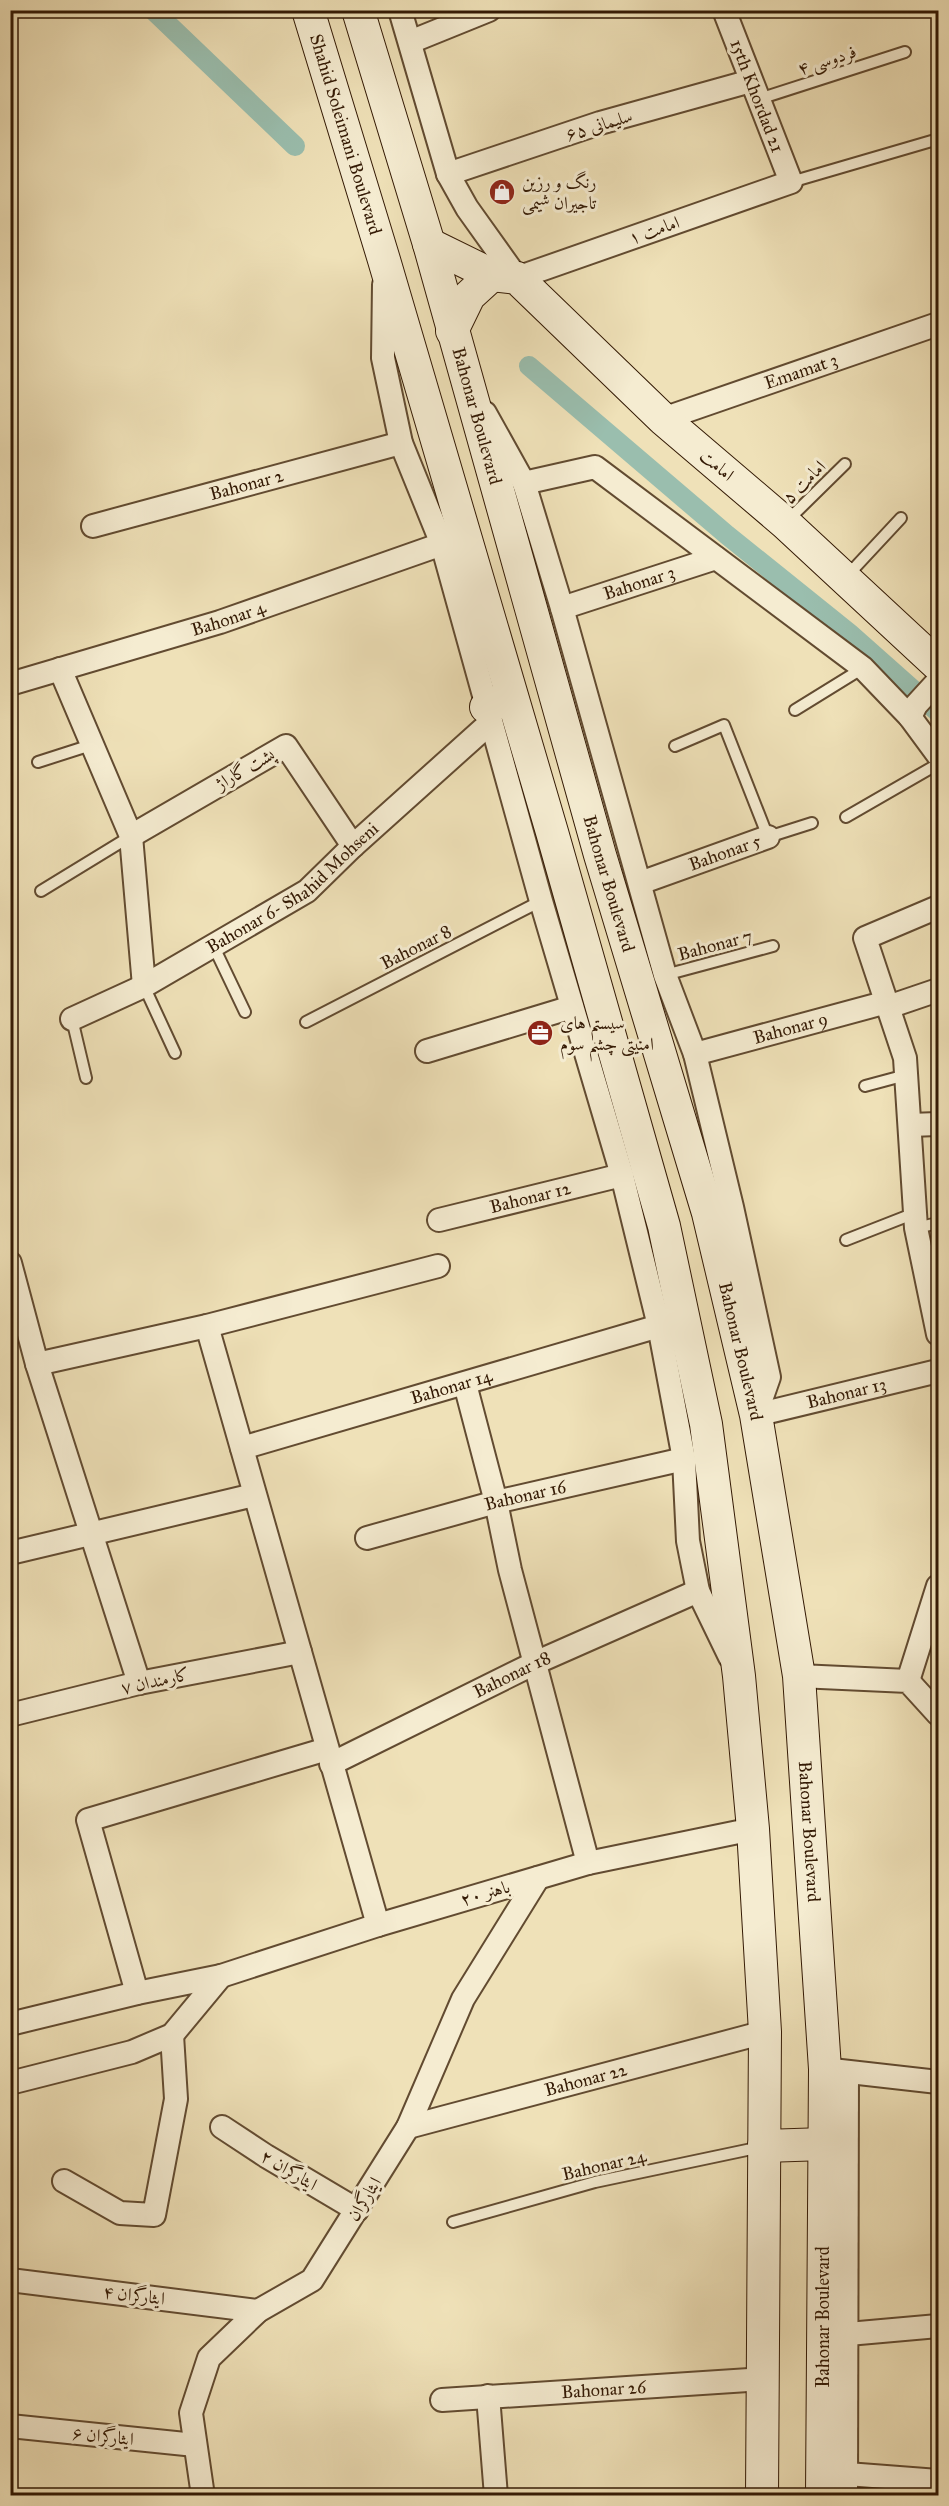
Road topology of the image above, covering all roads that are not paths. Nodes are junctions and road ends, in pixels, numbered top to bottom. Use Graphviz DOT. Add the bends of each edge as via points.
graph roads {
  1 [pos="308,10"];
  2 [pos="358,10"];
  3 [pos="400,10"];
  4 [pos="489,10"];
  5 [pos="724,10"];
  6 [pos="410,42"];
  7 [pos="905,52"];
  8 [pos="755,90"];
  9 [pos="934,140"];
  10 [pos="448,174"];
  11 [pos="791,182"];
  12 [pos="429,244"];
  13 [pos="384,260"];
  14 [pos="504,277"];
  15 [pos="939,324"];
  16 [pos="452,331"];
  17 [pos="469,384"];
  18 [pos="663,419"];
  19 [pos="401,443"];
  20 [pos="845,464"];
  21 [pos="524,483"];
  22 [pos="901,518"];
  23 [pos="785,523"];
  24 [pos="93,526"];
  25 [pos="442,544"];
  26 [pos="716,558"];
  27 [pos="845,578"];
  28 [pos="562,608"];
  29 [pos="863,668"];
  30 [pos="60,669"];
  31 [pos="928,680"];
  32 [pos="10,684"];
  33 [pos="496,709"];
  34 [pos="795,711"];
  35 [pos="91,745"];
  36 [pos="675,746"];
  37 [pos="939,755"];
  38 [pos="38,762"];
  39 [pos="939,764"];
  40 [pos="846,817"];
  41 [pos="591,821"];
  42 [pos="812,823"];
  43 [pos="552,832"];
  44 [pos="131,836"];
  45 [pos="768,837"];
  46 [pos="353,846"];
  47 [pos="600,855"];
  48 [pos="562,868"];
  49 [pos="640,883"];
  50 [pos="41,891"];
  51 [pos="541,901"];
  52 [pos="939,907"];
  53 [pos="213,945"];
  54 [pos="773,946"];
  55 [pos="665,975"];
  56 [pos="144,987"];
  57 [pos="939,990"];
  58 [pos="888,1005"];
  59 [pos="572,1007"];
  60 [pos="245,1012"];
  61 [pos="72,1019"];
  62 [pos="306,1022"];
  63 [pos="427,1051"];
  64 [pos="175,1053"];
  65 [pos="695,1054"];
  66 [pos="906,1075"];
  67 [pos="86,1078"];
  68 [pos="865,1086"];
  69 [pos="939,1124"];
  70 [pos="910,1125"];
  71 [pos="622,1175"];
  72 [pos="720,1210"];
  73 [pos="439,1220"];
  74 [pos="915,1220"];
  75 [pos="939,1223"];
  76 [pos="846,1240"];
  77 [pos="10,1263"];
  78 [pos="438,1266"];
  79 [pos="207,1326"];
  80 [pos="659,1326"];
  81 [pos="939,1334"];
  82 [pos="36,1364"];
  83 [pos="939,1371"];
  84 [pos="465,1384"];
  85 [pos="756,1416"];
  86 [pos="242,1448"];
  87 [pos="684,1459"];
  88 [pos="254,1495"];
  89 [pos="496,1502"];
  90 [pos="93,1534"];
  91 [pos="366,1538"];
  92 [pos="10,1552"];
  93 [pos="939,1586"];
  94 [pos="698,1591"];
  95 [pos="300,1652"];
  96 [pos="535,1663"];
  97 [pos="739,1676"];
  98 [pos="799,1676"];
  99 [pos="908,1681"];
  100 [pos="139,1683"];
  101 [pos="939,1714"];
  102 [pos="10,1715"];
  103 [pos="329,1756"];
  104 [pos="753,1828"];
  105 [pos="588,1863"];
  106 [pos="538,1878"];
  107 [pos="378,1924"];
  108 [pos="221,1976"];
  109 [pos="137,1993"];
  110 [pos="10,2024"];
  111 [pos="765,2032"];
  112 [pos="172,2035"];
  113 [pos="836,2070"];
  114 [pos="939,2082"];
  115 [pos="10,2083"];
  116 [pos="222,2127"];
  117 [pos="408,2127"];
  118 [pos="825,2144"];
  119 [pos="764,2146"];
  120 [pos="64,2181"];
  121 [pos="357,2210"];
  122 [pos="453,2222"];
  123 [pos="10,2280"];
  124 [pos="258,2311"];
  125 [pos="939,2326"];
  126 [pos="848,2334"];
  127 [pos="765,2379"];
  128 [pos="488,2397"];
  129 [pos="442,2400"];
  130 [pos="10,2426"];
  131 [pos="195,2445"];
  132 [pos="939,2481"];
  133 [pos="846,2485"];
  134 [pos="203,2496"];
  135 [pos="496,2496"];
  136 [pos="762,2496"];
  137 [pos="822,2496"];
  1 -- 13 [label="main road, Shahid Soleimani Boulevard"];
  2 -- 12 [label="main road"];
  3 -- 6 [label="street"];
  4 -- 6 [label="street"];
  5 -- 8 [label="street, 15th Khordad 21"];
  6 -- 10 [label="street"];
  7 -- 8 [label="lane, فردوسی ۴"];
  8 -- 10 [label="street, سلیمانی ۶۵" via="600,123"];
  8 -- 11 [label="street, 15th Khordad 21"];
  9 -- 11 [label="lane"];
  10 -- 14 [label="street"];
  11 -- 14 [label="street, امامت ۱"];
  12 -- 14 [label="main road, امامت"];
  12 -- 16 [label="main road, Bahonar Boulevard"];
  13 -- 19 [label="street" via="383,358"];
  13 -- 33 [label="main road"];
  14 -- 16 [label="main road" via="469,296"];
  14 -- 18 [label="main road, امامت"];
  15 -- 18 [label="street, Emamat 3"];
  16 -- 17 [label="main road, Bahonar Boulevard"];
  17 -- 21 [label="street"];
  17 -- 41 [label="main road, Bahonar Boulevard"];
  18 -- 23 [label="main road, امامت"];
  19 -- 24 [label="street, Bahonar 2"];
  19 -- 25 [label="street"];
  20 -- 23 [label="lane, امامت ۵"];
  21 -- 26 [label="street" via="595,467"];
  21 -- 28 [label="street"];
  22 -- 27 [label="lane"];
  23 -- 27 [label="main road, امامت"];
  25 -- 30 [label="street, Bahonar 4" via="220,622"];
  25 -- 33 [label="street"];
  26 -- 28 [label="street, Bahonar 3"];
  26 -- 29 [label="street"];
  27 -- 31 [label="main road, امامت"];
  28 -- 49 [label="street"];
  29 -- 31 [label="street"];
  29 -- 34 [label="lane"];
  30 -- 32 [label="street, Bahonar 4"];
  30 -- 35 [label="street"];
  31 -- 37 [label="street"];
  33 -- 43 [label="main road"];
  33 -- 46 [label="street, Bahonar 6- Shahid Mohseni"];
  33 -- 51 [label="street"];
  35 -- 38 [label="lane"];
  35 -- 44 [label="street"];
  36 -- 45 [label="lane" via="724,725"];
  39 -- 40 [label="lane"];
  41 -- 43 [label="main road" via="573,833"];
  41 -- 47 [label="main road, Bahonar Boulevard"];
  42 -- 45 [label="lane, Bahonar 5"];
  43 -- 48 [label="main road"];
  44 -- 46 [label="street, پشت گاراژ" via="286,746"];
  44 -- 50 [label="lane"];
  44 -- 56 [label="street"];
  45 -- 49 [label="street, Bahonar 5"];
  46 -- 53 [label="street, Bahonar 6- Shahid Mohseni" via="307,891"];
  47 -- 48 [label="main road" via="579,855"];
  47 -- 72 [label="main road, Bahonar Boulevard"];
  48 -- 97 [label="main road" via="664,1226 706,1424"];
  49 -- 55 [label="street"];
  51 -- 59 [label="street"];
  51 -- 62 [label="lane, Bahonar 8"];
  52 -- 58 [label="street" via="865,938"];
  53 -- 56 [label="street, Bahonar 6- Shahid Mohseni"];
  53 -- 60 [label="lane"];
  54 -- 55 [label="lane, Bahonar 7"];
  55 -- 65 [label="street"];
  56 -- 61 [label="street, Bahonar 6- Shahid Mohseni"];
  56 -- 64 [label="lane"];
  57 -- 58 [label="street, Bahonar 9"];
  58 -- 65 [label="street, Bahonar 9"];
  58 -- 66 [label="street" via="905,1058"];
  59 -- 63 [label="street"];
  59 -- 71 [label="street"];
  61 -- 67 [label="lane"];
  65 -- 72 [label="street"];
  66 -- 68 [label="lane"];
  66 -- 70 [label="street"];
  69 -- 70 [label="street"];
  70 -- 74 [label="street"];
  71 -- 73 [label="street, Bahonar 12"];
  71 -- 80 [label="street"];
  72 -- 85 [label="main road, Bahonar Boulevard"];
  74 -- 75 [label="lane"];
  74 -- 76 [label="lane"];
  74 -- 81 [label="street"];
  77 -- 82 [label="street"];
  78 -- 79 [label="street"];
  79 -- 82 [label="street"];
  79 -- 86 [label="street"];
  80 -- 84 [label="street, Bahonar 14"];
  80 -- 87 [label="street"];
  82 -- 90 [label="street"];
  83 -- 85 [label="street, Bahonar 13"];
  84 -- 86 [label="street, Bahonar 14"];
  84 -- 89 [label="street"];
  85 -- 98 [label="main road, Bahonar Boulevard"];
  86 -- 88 [label="street"];
  87 -- 89 [label="street, Bahonar 16"];
  87 -- 94 [label="street" via="688,1541"];
  88 -- 90 [label="street"];
  88 -- 95 [label="street"];
  89 -- 91 [label="street, Bahonar 16"];
  89 -- 96 [label="street"];
  90 -- 92 [label="street"];
  90 -- 100 [label="street"];
  93 -- 99 [label="street"];
  94 -- 96 [label="street, Bahonar 18"];
  94 -- 97 [label="street"];
  95 -- 100 [label="street, کارمندان ۷"];
  95 -- 103 [label="street"];
  96 -- 103 [label="street, Bahonar 18"];
  96 -- 105 [label="street"];
  97 -- 104 [label="main road"];
  98 -- 99 [label="street"];
  98 -- 113 [label="main road, Bahonar Boulevard"];
  99 -- 101 [label="street"];
  100 -- 102 [label="street, کارمندان ۷"];
  103 -- 107 [label="street"];
  103 -- 109 [label="street, Bahonar 18" via="88,1820"];
  104 -- 105 [label="street, باهنر ۲۰"];
  104 -- 111 [label="main road"];
  105 -- 106 [label="street, باهنر ۲۰"];
  106 -- 107 [label="street, باهنر ۲۰"];
  106 -- 117 [label="street, ایثارگران" via="463,1999"];
  107 -- 108 [label="street, باهنر ۲۰"];
  108 -- 109 [label="street, باهنر ۲۰"];
  108 -- 112 [label="street"];
  109 -- 110 [label="street, باهنر ۲۰"];
  111 -- 117 [label="street, Bahonar 22"];
  111 -- 119 [label="main road"];
  112 -- 115 [label="street" via="132,2052"];
  112 -- 120 [label="street" via="176,2099 154,2215 120,2214"];
  113 -- 114 [label="street"];
  113 -- 118 [label="main road, Bahonar Boulevard"];
  113 -- 126 [label="street"];
  116 -- 121 [label="street, ایثارگران ۲"];
  117 -- 121 [label="street, ایثارگران"];
  118 -- 119 [label="main road"];
  118 -- 137 [label="main road, Bahonar Boulevard"];
  119 -- 122 [label="lane, Bahonar 24" via="595,2182"];
  119 -- 127 [label="main road"];
  121 -- 124 [label="street, ایثارگران" via="312,2280"];
  123 -- 124 [label="street, ایثارگران ۴"];
  124 -- 131 [label="street, ایثارگران" via="209,2358 191,2413"];
  125 -- 126 [label="street"];
  126 -- 133 [label="street"];
  127 -- 128 [label="street, Bahonar 26"];
  127 -- 136 [label="main road"];
  128 -- 129 [label="street, Bahonar 26"];
  128 -- 135 [label="street"];
  130 -- 131 [label="street, ایثارگران ۶"];
  131 -- 134 [label="street, ایثارگران"];
  132 -- 133 [label="street"];
}
